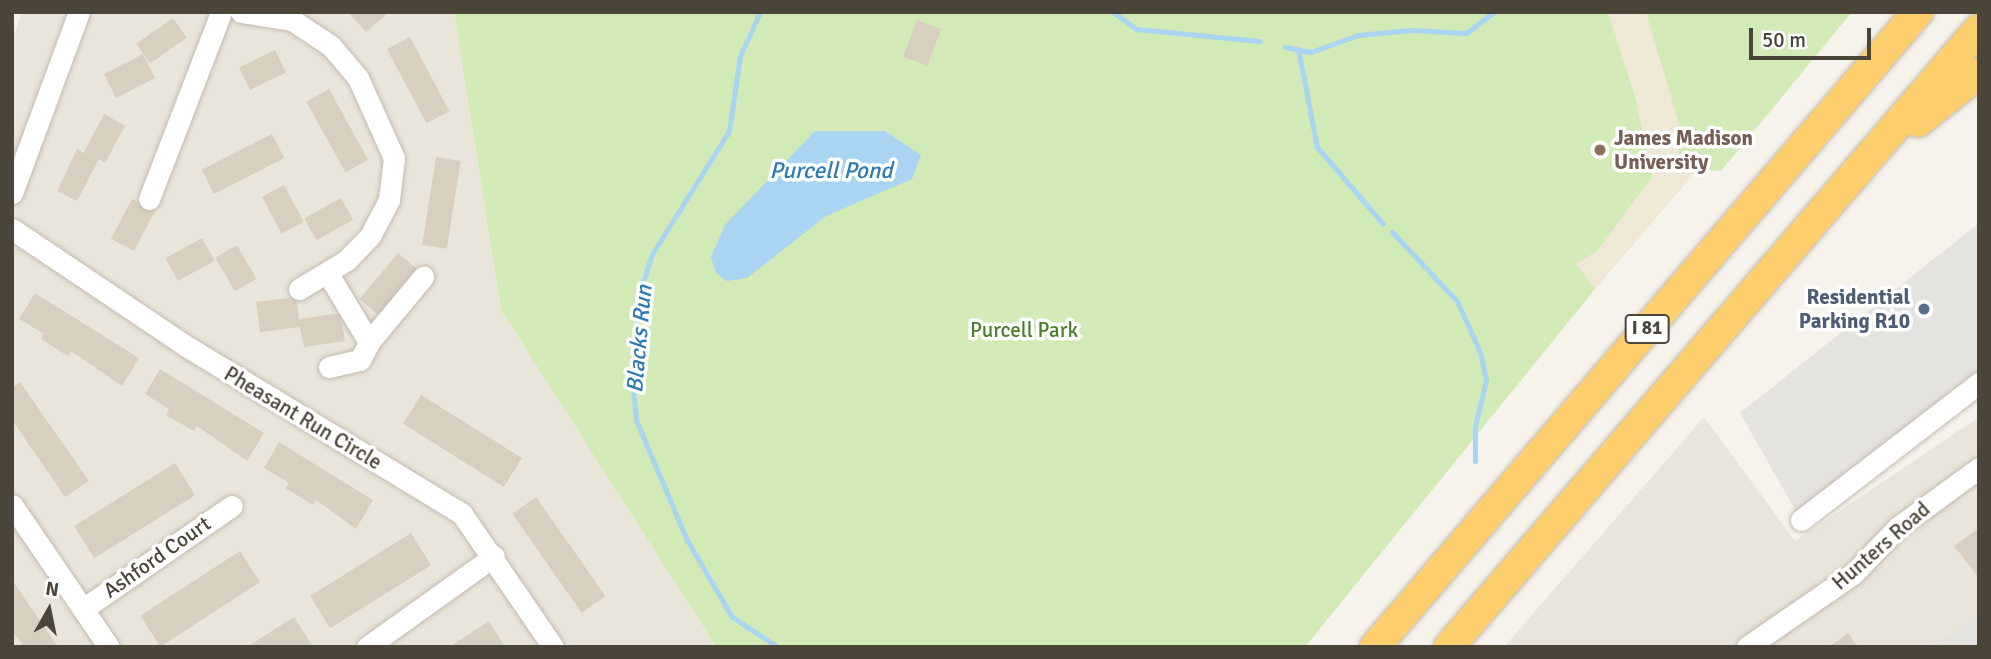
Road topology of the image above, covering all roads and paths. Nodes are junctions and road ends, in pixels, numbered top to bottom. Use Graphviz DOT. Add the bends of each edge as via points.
graph roads {
  1 [pos="79,12"];
  2 [pos="220,12"];
  3 [pos="241,12"];
  4 [pos="1918,12"];
  5 [pos="288,15"];
  6 [pos="1979,29"];
  7 [pos="1979,73"];
  8 [pos="12,193"];
  9 [pos="149,199"];
  10 [pos="1823,211"];
  11 [pos="12,229"];
  12 [pos="328,274"];
  13 [pos="423,277"];
  14 [pos="299,289"];
  15 [pos="369,342"];
  16 [pos="329,367"];
  17 [pos="1979,383"];
  18 [pos="1979,468"];
  19 [pos="12,505"];
  20 [pos="232,506"];
  21 [pos="1801,520"];
  22 [pos="494,556"];
  23 [pos="83,609"];
  24 [pos="108,647"];
  25 [pos="367,647"];
  26 [pos="553,647"];
  27 [pos="1375,647"];
  28 [pos="1449,647"];
  29 [pos="1747,647"];
  1 -- 8 [label="street"];
  2 -- 9 [label="street"];
  3 -- 5 [label="street"];
  4 -- 27 [label="highway, I 81"];
  5 -- 12 [label="street" via="323,40 352,70 394,158 391,192 381,220 358,250"];
  6 -- 10 [label="highway, I 81"];
  7 -- 10 [label="highway"];
  10 -- 28 [label="highway, I 81"];
  11 -- 22 [label="street, Pheasant Run Circle" via="186,346 462,514"];
  12 -- 14 [label="street"];
  12 -- 15 [label="street"];
  13 -- 15 [label="street"];
  15 -- 16 [label="street" via="360,360"];
  17 -- 21 [label="street"];
  18 -- 29 [label="street, Hunters Road" via="1898,527 1853,574"];
  19 -- 23 [label="street"];
  20 -- 23 [label="street, Ashford Court"];
  22 -- 25 [label="street"];
  22 -- 26 [label="street, Pheasant Run Circle"];
  23 -- 24 [label="street"];
}
